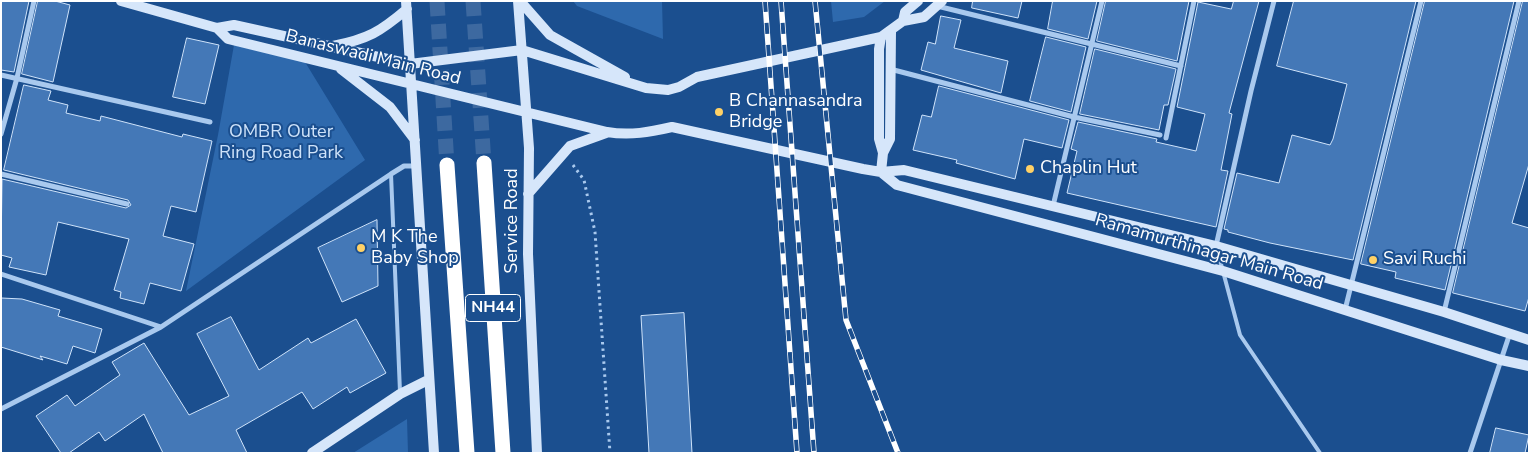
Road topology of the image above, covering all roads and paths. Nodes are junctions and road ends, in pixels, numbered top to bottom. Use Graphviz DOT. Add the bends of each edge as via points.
graph roads {
  1 [pos="34,1"];
  2 [pos="121,1"];
  3 [pos="519,1"];
  4 [pos="918,1"];
  5 [pos="1102,1"];
  6 [pos="1194,1"];
  7 [pos="1274,1"];
  8 [pos="1421,1"];
  9 [pos="1519,1"];
  10 [pos="940,4"];
  11 [pos="406,5"];
  12 [pos="902,21"];
  13 [pos="217,28"];
  14 [pos="891,31"];
  15 [pos="881,37"];
  16 [pos="1092,43"];
  17 [pos="328,47"];
  18 [pos="522,50"];
  19 [pos="410,64"];
  20 [pos="335,65"];
  21 [pos="1181,66"];
  22 [pos="890,69"];
  23 [pos="1,74"];
  24 [pos="17,78"];
  25 [pos="412,86"];
  26 [pos="646,88"];
  27 [pos="526,112"];
  28 [pos="1074,117"];
  29 [pos="210,122"];
  30 [pos="607,132"];
  31 [pos="1,134"];
  32 [pos="415,141"];
  33 [pos="563,153"];
  34 [pos="883,153"];
  35 [pos="484,163"];
  36 [pos="447,165"];
  37 [pos="417,166"];
  38 [pos="881,172"];
  39 [pos="1,174"];
  40 [pos="391,174"];
  41 [pos="528,194"];
  42 [pos="127,204"];
  43 [pos="1053,206"];
  44 [pos="1216,246"];
  45 [pos="1223,271"];
  46 [pos="1,274"];
  47 [pos="1351,285"];
  48 [pos="1345,310"];
  49 [pos="1444,312"];
  50 [pos="161,327"];
  51 [pos="1510,333"];
  52 [pos="1528,336"];
  53 [pos="1501,360"];
  54 [pos="1529,366"];
  55 [pos="428,380"];
  56 [pos="400,394"];
  57 [pos="1,409"];
  58 [pos="312,453"];
  59 [pos="434,453"];
  60 [pos="467,453"];
  61 [pos="503,453"];
  62 [pos="537,453"];
  63 [pos="610,453"];
  64 [pos="1320,453"];
  65 [pos="1470,453"];
  1 -- 24 [label="street"];
  2 -- 13 [label="main road, Banaswadi Main Road"];
  3 -- 18 [label="main road, Service Road"];
  3 -- 26 [label="main road" via="550,35"];
  4 -- 12 [label="main road" via="905,12"];
  5 -- 16 [label="street"];
  6 -- 21 [label="street"];
  7 -- 44 [label="street"];
  8 -- 47 [label="street"];
  9 -- 49 [label="street"];
  10 -- 12 [label="main road" via="924,17"];
  10 -- 16 [label="street"];
  11 -- 17 [label="main road" via="381,31"];
  11 -- 19 [label="main road"];
  12 -- 14 [label="main road"];
  13 -- 17 [label="main road, Banaswadi Main Road" via="234,24"];
  13 -- 20 [label="main road, Banaswadi Main Road" via="228,39"];
  14 -- 15 [label="main road"];
  14 -- 22 [label="main road"];
  15 -- 26 [label="main road" via="697,77 668,90"];
  15 -- 34 [label="main road" via="879,138"];
  16 -- 21 [label="street"];
  16 -- 28 [label="street"];
  17 -- 19 [label="main road, Banaswadi Main Road"];
  18 -- 19 [label="main road, Banaswadi Main Road"];
  18 -- 26 [label="main road"];
  18 -- 27 [label="main road, Service Road"];
  19 -- 25 [label="main road"];
  20 -- 25 [label="main road, Banaswadi Main Road"];
  20 -- 32 [label="main road" via="390,108"];
  21 -- 28 [label="street" via="1163,136"];
  22 -- 28 [label="street"];
  22 -- 34 [label="main road" via="890,139"];
  23 -- 24 [label="street"];
  24 -- 29 [label="street"];
  24 -- 31 [label="street"];
  25 -- 27 [label="main road, Banaswadi Main Road"];
  25 -- 32 [label="main road"];
  27 -- 30 [label="main road, Ramamurthinagar Main Road"];
  27 -- 41 [label="main road, Service Road"];
  28 -- 43 [label="street"];
  30 -- 33 [label="main road" via="570,146"];
  30 -- 38 [label="main road, Ramamurthinagar Main Road" via="624,135 672,127"];
  32 -- 37 [label="main road"];
  33 -- 41 [label="main road"];
  33 -- 63 [label="path" via="584,180 595,232"];
  34 -- 38 [label="main road"];
  35 -- 61 [label="highway, NH44"];
  36 -- 60 [label="highway, NH44"];
  37 -- 40 [label="street" via="404,166"];
  37 -- 55 [label="main road"];
  38 -- 43 [label="main road, Ramamurthinagar Main Road" via="904,170"];
  38 -- 45 [label="main road, Ramamurthinagar Main Road" via="897,185"];
  39 -- 42 [label="street"];
  40 -- 50 [label="street"];
  40 -- 56 [label="lane"];
  41 -- 62 [label="main road, Service Road"];
  43 -- 44 [label="main road, Ramamurthinagar Main Road"];
  44 -- 45 [label="lane"];
  44 -- 47 [label="main road, Ramamurthinagar Main Road"];
  45 -- 48 [label="main road, Ramamurthinagar Main Road"];
  45 -- 64 [label="lane" via="1240,335"];
  46 -- 50 [label="street"];
  47 -- 48 [label="street"];
  47 -- 49 [label="main road, Ramamurthinagar Main Road"];
  48 -- 53 [label="main road, Ramamurthinagar Main Road"];
  49 -- 51 [label="main road, Ramamurthinagar Main Road"];
  50 -- 57 [label="street"];
  51 -- 52 [label="main road, Ramamurthinagar Main Road"];
  51 -- 53 [label="street"];
  53 -- 54 [label="main road, Ramamurthinagar Main Road"];
  53 -- 65 [label="street"];
  55 -- 56 [label="main road"];
  55 -- 59 [label="main road"];
  56 -- 58 [label="main road"];
}
